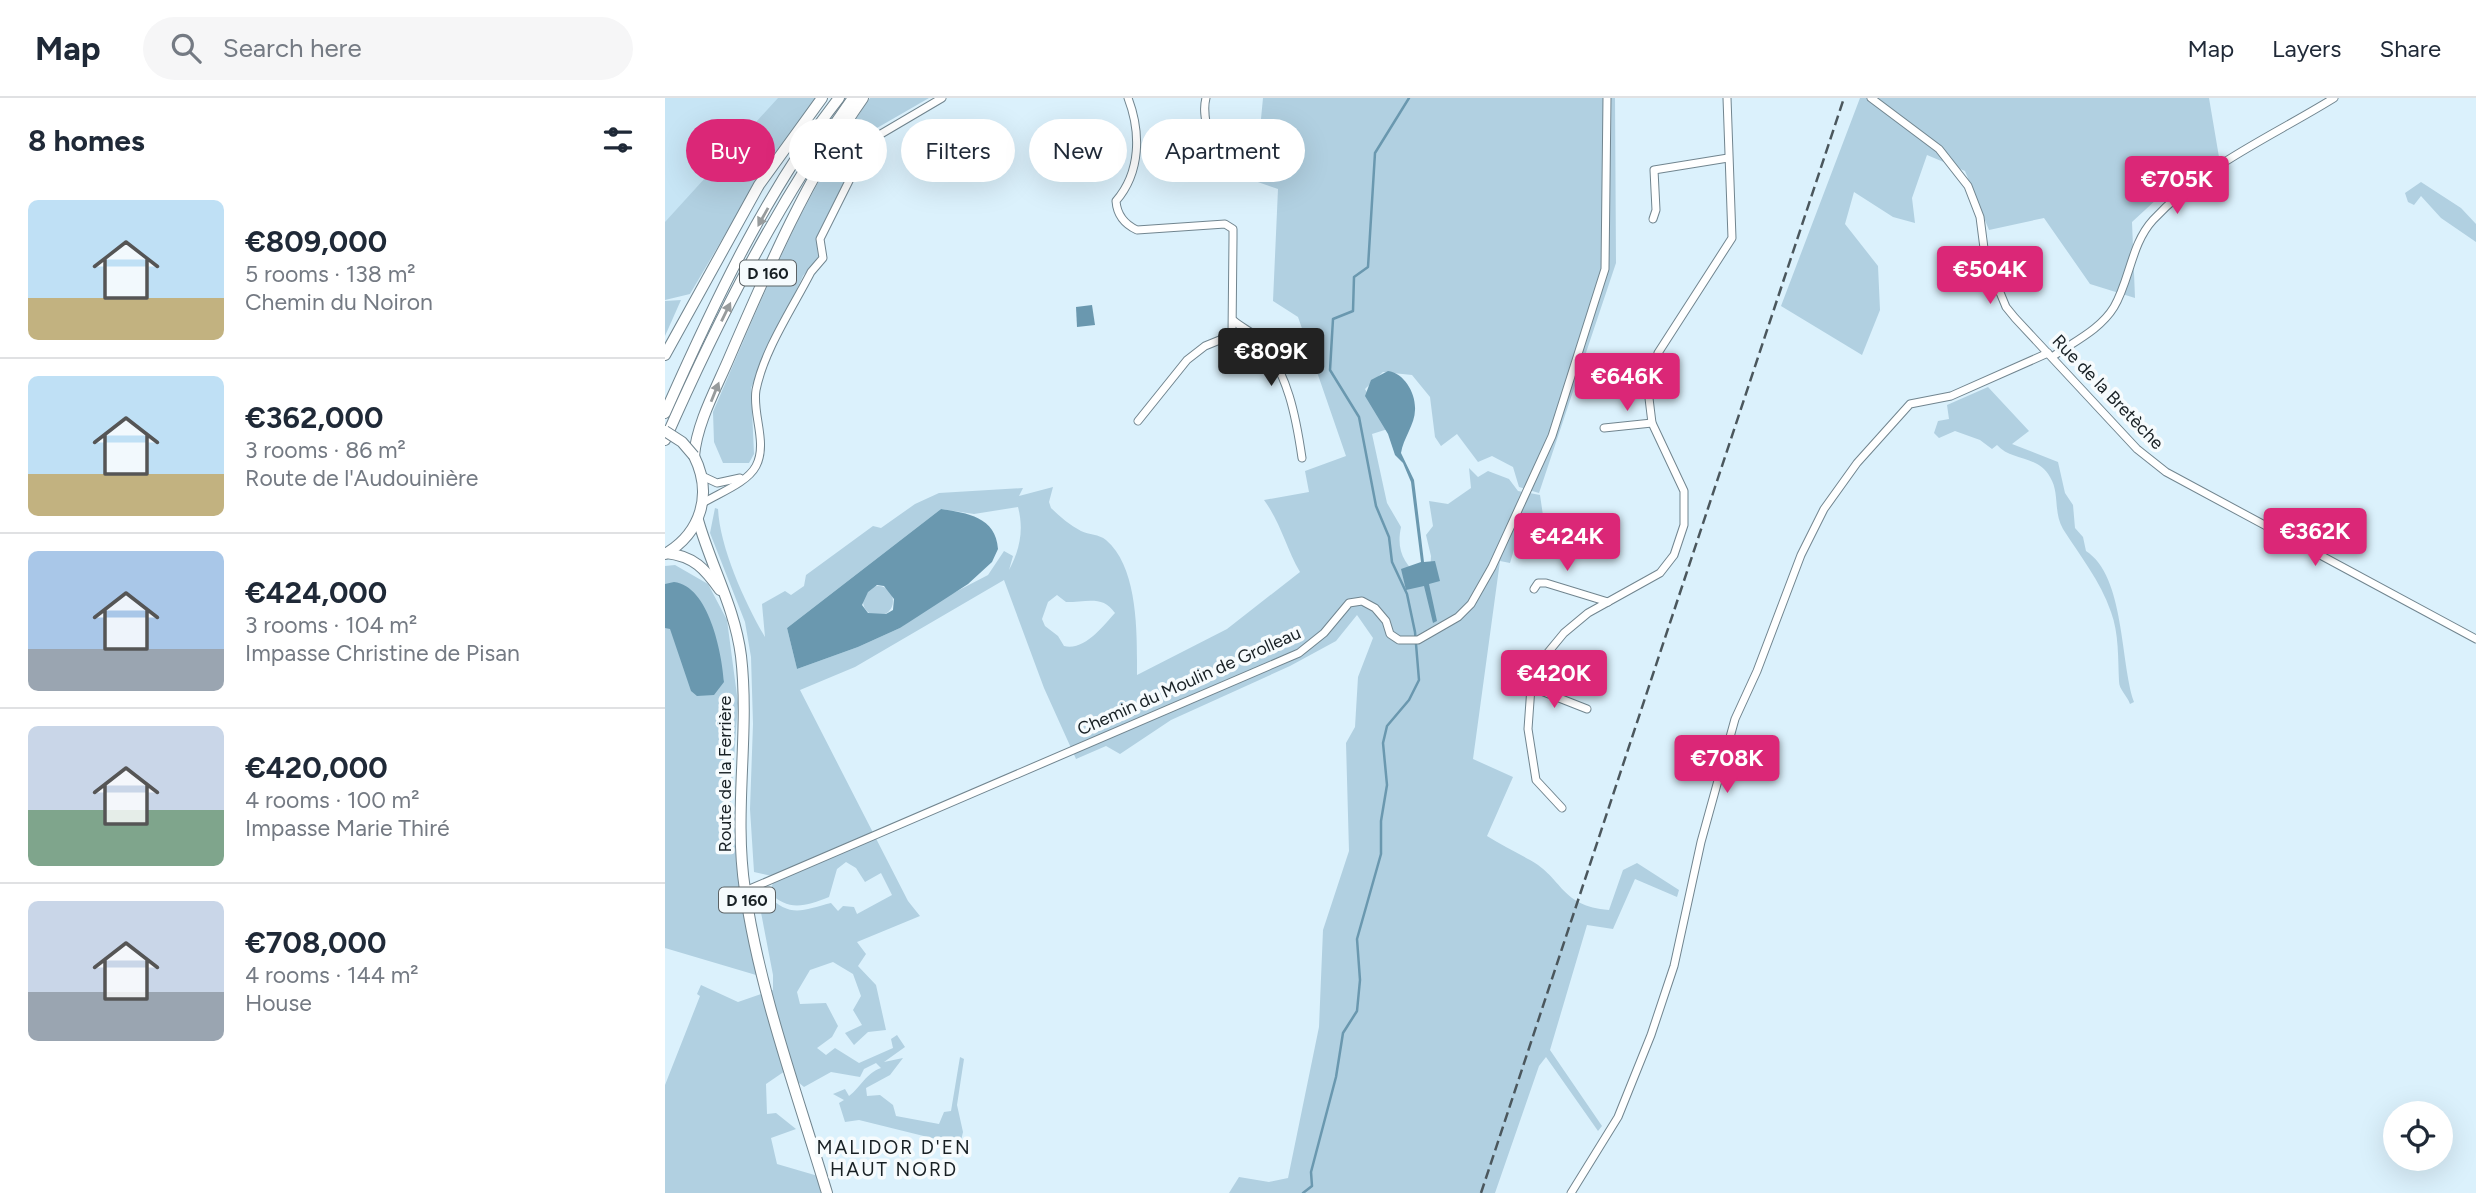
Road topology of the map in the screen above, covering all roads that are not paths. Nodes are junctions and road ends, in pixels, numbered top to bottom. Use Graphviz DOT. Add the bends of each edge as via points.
graph roads {
  1 [pos="822,98"];
  2 [pos="839,98"];
  3 [pos="853,98"];
  4 [pos="863,98"];
  5 [pos="942,98"];
  6 [pos="1128,98"];
  7 [pos="1206,98"];
  8 [pos="1607,98"];
  9 [pos="1727,98"];
  10 [pos="1871,98"];
  11 [pos="2334,98"];
  12 [pos="1205,119"];
  13 [pos="1728,158"];
  14 [pos="1653,219"];
  15 [pos="1234,321"];
  16 [pos="665,355"];
  17 [pos="2050,355"];
  18 [pos="665,413"];
  19 [pos="1138,421"];
  20 [pos="1652,423"];
  21 [pos="1604,428"];
  22 [pos="665,431"];
  23 [pos="665,440"];
  24 [pos="694,456"];
  25 [pos="1302,458"];
  26 [pos="702,476"];
  27 [pos="747,477"];
  28 [pos="703,503"];
  29 [pos="698,520"];
  30 [pos="666,554"];
  31 [pos="1534,589"];
  32 [pos="725,598"];
  33 [pos="1608,602"];
  34 [pos="2476,639"];
  35 [pos="1531,687"];
  36 [pos="1587,709"];
  37 [pos="1562,808"];
  38 [pos="745,891"];
  39 [pos="827,1193"];
  40 [pos="1571,1193"];
  1 -- 16 [label="main road, D 160" via="759,185"];
  2 -- 18 [label="main road, D 160, one-way" via="766,212"];
  23 -- 3 [label="main road, D 160, one-way" via="785,202"];
  24 -- 4 [label="main road, D 160, one-way" via="699,430 753,304 822,165"];
  5 -- 27 [label="street" via="869,141 820,239 823,258 811,272 760,374 755,394 760,452"];
  6 -- 15 [label="street" via="1136,154 1129,184 1116,201 1120,217 1137,230 1213,223 1233,229"];
  7 -- 12 [label="street"];
  8 -- 38 [label="street, Chemin du Moulin de Grolleau" via="1605,268 1552,436 1481,589 1458,617 1414,640 1399,640 1390,634 1375,608 1362,601 1349,603 1314,644 1299,653"];
  9 -- 13 [label="street"];
  10 -- 17 [label="street, Rue de la Bretèche" via="1956,167 1975,201 1985,256 2006,307"];
  11 -- 17 [label="street" via="2206,172 2173,200 2138,243 2113,309 2102,323"];
  13 -- 14 [label="street" via="1654,170"];
  13 -- 20 [label="street" via="1732,238 1658,353 1648,390"];
  15 -- 19 [label="street" via="1232,335 1187,360"];
  15 -- 25 [label="street" via="1260,340 1273,359 1290,396"];
  17 -- 34 [label="street, Rue de la Bretèche" via="2137,449 2167,472"];
  17 -- 40 [label="street" via="1951,396 1910,404 1857,463 1824,509 1735,719 1674,966 1651,1035 1618,1117"];
  20 -- 21 [label="street"];
  20 -- 33 [label="street" via="1684,491 1684,525 1674,555 1660,573"];
  22 -- 24 [label="main road, bridge"];
  24 -- 26 [label="main road"];
  26 -- 27 [label="street" via="717,483"];
  26 -- 28 [label="main road"];
  27 -- 28 [label="street"];
  28 -- 29 [label="main road"];
  29 -- 30 [label="main road"];
  29 -- 32 [label="main road, Route de la Ferrière / D 160"];
  30 -- 32 [label="main road, Route de la Ferrière / D 160" via="699,564"];
  31 -- 33 [label="street" via="1538,583 1546,583"];
  32 -- 38 [label="main road, Route de la Ferrière / D 160" via="743,673 739,813"];
  33 -- 35 [label="street" via="1564,633 1545,656"];
  35 -- 36 [label="street"];
  35 -- 37 [label="street" via="1528,729 1536,780"];
  38 -- 39 [label="main road, Route de la Ferrière / D 160" via="777,1026"];
}
